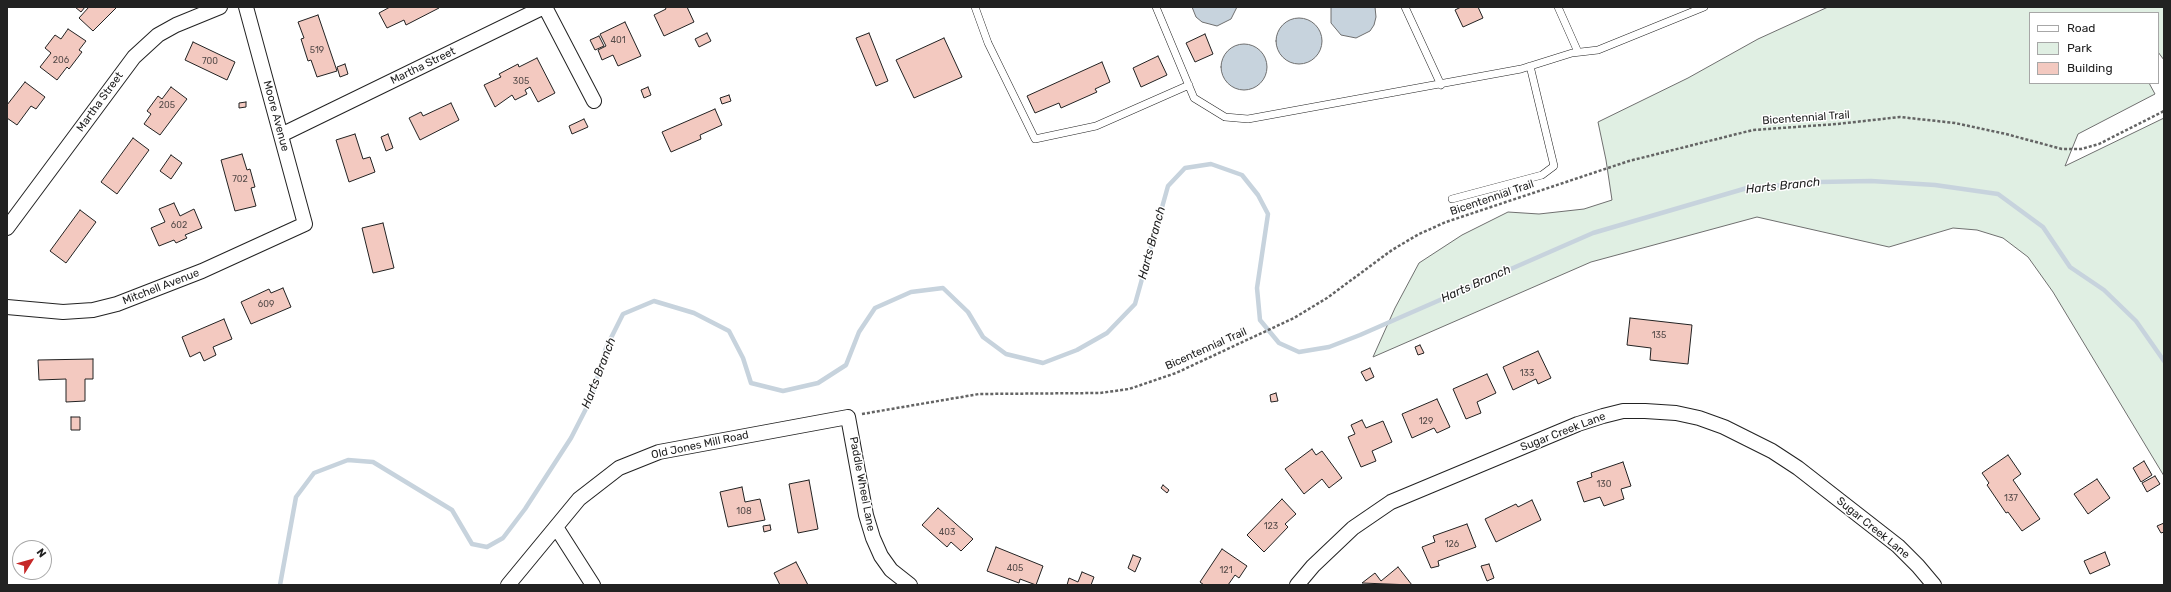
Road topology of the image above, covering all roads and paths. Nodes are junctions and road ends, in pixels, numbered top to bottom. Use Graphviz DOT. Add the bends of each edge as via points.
graph roads {
  1 [pos="220,7"];
  2 [pos="246,7"];
  3 [pos="545,7"];
  4 [pos="975,7"];
  5 [pos="1156,7"];
  6 [pos="1405,7"];
  7 [pos="1558,7"];
  8 [pos="1704,7"];
  9 [pos="1578,52"];
  10 [pos="1530,66"];
  11 [pos="1188,85"];
  12 [pos="1441,85"];
  13 [pos="594,101"];
  14 [pos="2164,111"];
  15 [pos="281,135"];
  16 [pos="1452,199"];
  17 [pos="306,224"];
  18 [pos="7,228"];
  19 [pos="7,307"];
  20 [pos="848,417"];
  21 [pos="556,527"];
  22 [pos="508,585"];
  23 [pos="593,585"];
  24 [pos="910,585"];
  25 [pos="1297,585"];
  26 [pos="1934,585"];
  1 -- 18 [label="street, Martha Street" via="158,35 134,57"];
  2 -- 15 [label="street, Moore Avenue"];
  3 -- 13 [label="street"];
  3 -- 15 [label="street, Martha Street"];
  4 -- 11 [label="lane" via="988,43 1035,139 1096,126"];
  5 -- 11 [label="lane"];
  6 -- 12 [label="lane"];
  7 -- 9 [label="lane"];
  8 -- 9 [label="lane" via="1598,50"];
  9 -- 10 [label="lane"];
  10 -- 12 [label="lane"];
  10 -- 16 [label="lane" via="1554,166 1542,175"];
  11 -- 12 [label="lane" via="1194,98 1208,109 1225,117 1248,119"];
  14 -- 20 [label="path, Bicentennial Trail" via="2099,144 2081,149 2062,149 1954,123 1900,117 1753,130 1629,161 1446,222 1392,250 1327,298 1294,318 1176,373 1129,389 1100,393 979,394"];
  15 -- 17 [label="street, Moore Avenue"];
  17 -- 19 [label="street, Mitchell Avenue" via="202,271 117,304 93,310 64,312"];
  20 -- 21 [label="street, Old Jones Mill Road" via="679,448 641,458 619,468 597,484 579,499"];
  20 -- 24 [label="street, Paddle Wheel Lane" via="866,515 873,538 891,570"];
  21 -- 22 [label="street, Old Jones Mill Road"];
  21 -- 23 [label="street"];
  25 -- 26 [label="street, Sugar Creek Lane" via="1353,528 1391,502 1590,420 1623,412 1645,411 1676,413 1699,418 1724,427 1772,451 1798,468 1898,546"];
}
